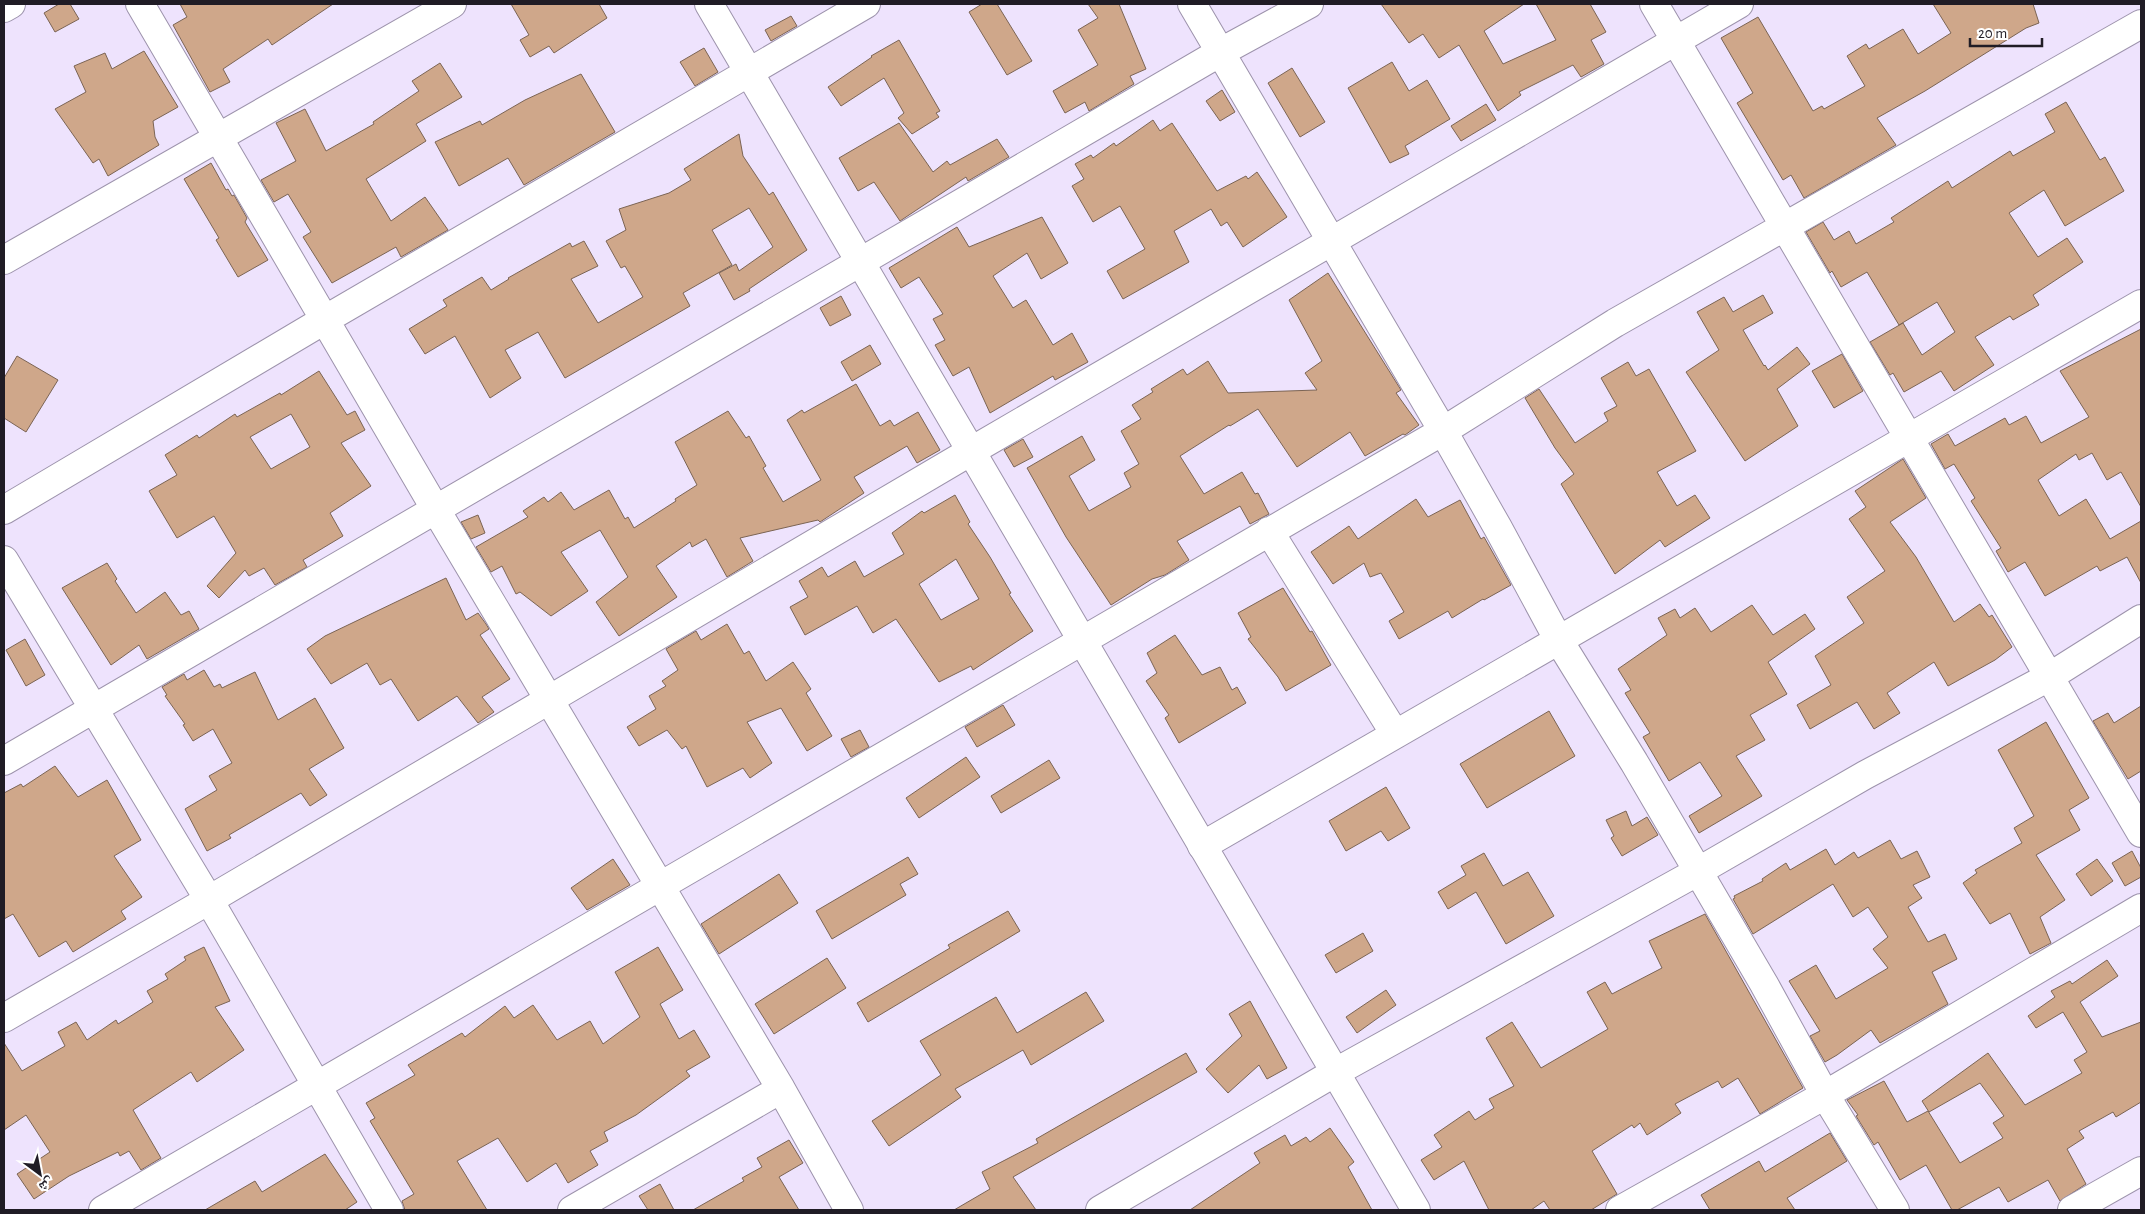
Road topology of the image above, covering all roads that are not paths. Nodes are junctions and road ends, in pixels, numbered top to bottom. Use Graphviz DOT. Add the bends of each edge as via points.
graph roads {
  1 [pos="11,4"];
  2 [pos="140,4"];
  3 [pos="452,4"];
  4 [pos="709,4"];
  5 [pos="866,4"];
  6 [pos="1192,4"];
  7 [pos="1309,4"];
  8 [pos="1654,4"];
  9 [pos="1738,4"];
  10 [pos="4,8"];
  11 [pos="2141,24"];
  12 [pos="1674,40"];
  13 [pos="1219,53"];
  14 [pos="750,71"];
  15 [pos="218,137"];
  16 [pos="1784,228"];
  17 [pos="1331,243"];
  18 [pos="4,260"];
  19 [pos="862,262"];
  20 [pos="2141,304"];
  21 [pos="326,319"];
  22 [pos="1443,431"];
  23 [pos="1907,438"];
  24 [pos="972,450"];
  25 [pos="4,510"];
  26 [pos="436,510"];
  27 [pos="1269,531"];
  28 [pos="4,560"];
  29 [pos="2141,619"];
  30 [pos="1081,640"];
  31 [pos="1558,640"];
  32 [pos="2049,677"];
  33 [pos="551,700"];
  34 [pos="93,709"];
  35 [pos="1395,734"];
  36 [pos="4,761"];
  37 [pos="2141,833"];
  38 [pos="1202,846"];
  39 [pos="1696,872"];
  40 [pos="659,886"];
  41 [pos="209,900"];
  42 [pos="2141,908"];
  43 [pos="4,1018"];
  44 [pos="1334,1073"];
  45 [pos="318,1086"];
  46 [pos="781,1089"];
  47 [pos="1825,1095"];
  48 [pos="2141,1171"];
  49 [pos="103,1210"];
  50 [pos="389,1210"];
  51 [pos="572,1210"];
  52 [pos="850,1210"];
  53 [pos="1100,1210"];
  54 [pos="1416,1210"];
  55 [pos="1620,1210"];
  56 [pos="1895,1210"];
  57 [pos="2072,1210"];
  1 -- 10 [label="street"];
  2 -- 15 [label="street"];
  3 -- 15 [label="street"];
  4 -- 14 [label="street"];
  5 -- 14 [label="street"];
  6 -- 13 [label="street"];
  7 -- 13 [label="street"];
  8 -- 12 [label="street"];
  9 -- 12 [label="street"];
  11 -- 16 [label="street"];
  12 -- 16 [label="street"];
  12 -- 17 [label="street"];
  13 -- 17 [label="street"];
  13 -- 19 [label="street"];
  14 -- 19 [label="street"];
  14 -- 21 [label="street"];
  15 -- 18 [label="street"];
  15 -- 21 [label="street"];
  16 -- 22 [label="street" via="1615,323"];
  16 -- 23 [label="street"];
  17 -- 22 [label="street"];
  17 -- 24 [label="street"];
  19 -- 24 [label="street"];
  19 -- 26 [label="street"];
  20 -- 23 [label="street"];
  21 -- 25 [label="street"];
  21 -- 26 [label="street"];
  22 -- 27 [label="street"];
  22 -- 31 [label="street"];
  23 -- 31 [label="street"];
  23 -- 32 [label="street"];
  24 -- 30 [label="street"];
  24 -- 33 [label="street"];
  26 -- 33 [label="street"];
  26 -- 34 [label="street"];
  27 -- 30 [label="street"];
  27 -- 35 [label="street"];
  28 -- 34 [label="street"];
  29 -- 32 [label="street"];
  30 -- 38 [label="street"];
  30 -- 40 [label="street"];
  31 -- 35 [label="street"];
  31 -- 39 [label="street" via="1634,762"];
  32 -- 37 [label="street"];
  32 -- 39 [label="street" via="1864,775"];
  33 -- 40 [label="street"];
  33 -- 41 [label="street"];
  34 -- 36 [label="street"];
  34 -- 41 [label="street"];
  35 -- 38 [label="street"];
  38 -- 44 [label="street"];
  39 -- 44 [label="street"];
  39 -- 47 [label="street" via="1764,984"];
  40 -- 45 [label="street"];
  40 -- 46 [label="street"];
  41 -- 43 [label="street"];
  41 -- 45 [label="street"];
  42 -- 47 [label="street"];
  44 -- 53 [label="street"];
  44 -- 54 [label="street"];
  45 -- 49 [label="street"];
  45 -- 50 [label="street"];
  46 -- 51 [label="street"];
  46 -- 52 [label="street"];
  47 -- 55 [label="street"];
  47 -- 56 [label="street"];
  48 -- 57 [label="street"];
}
